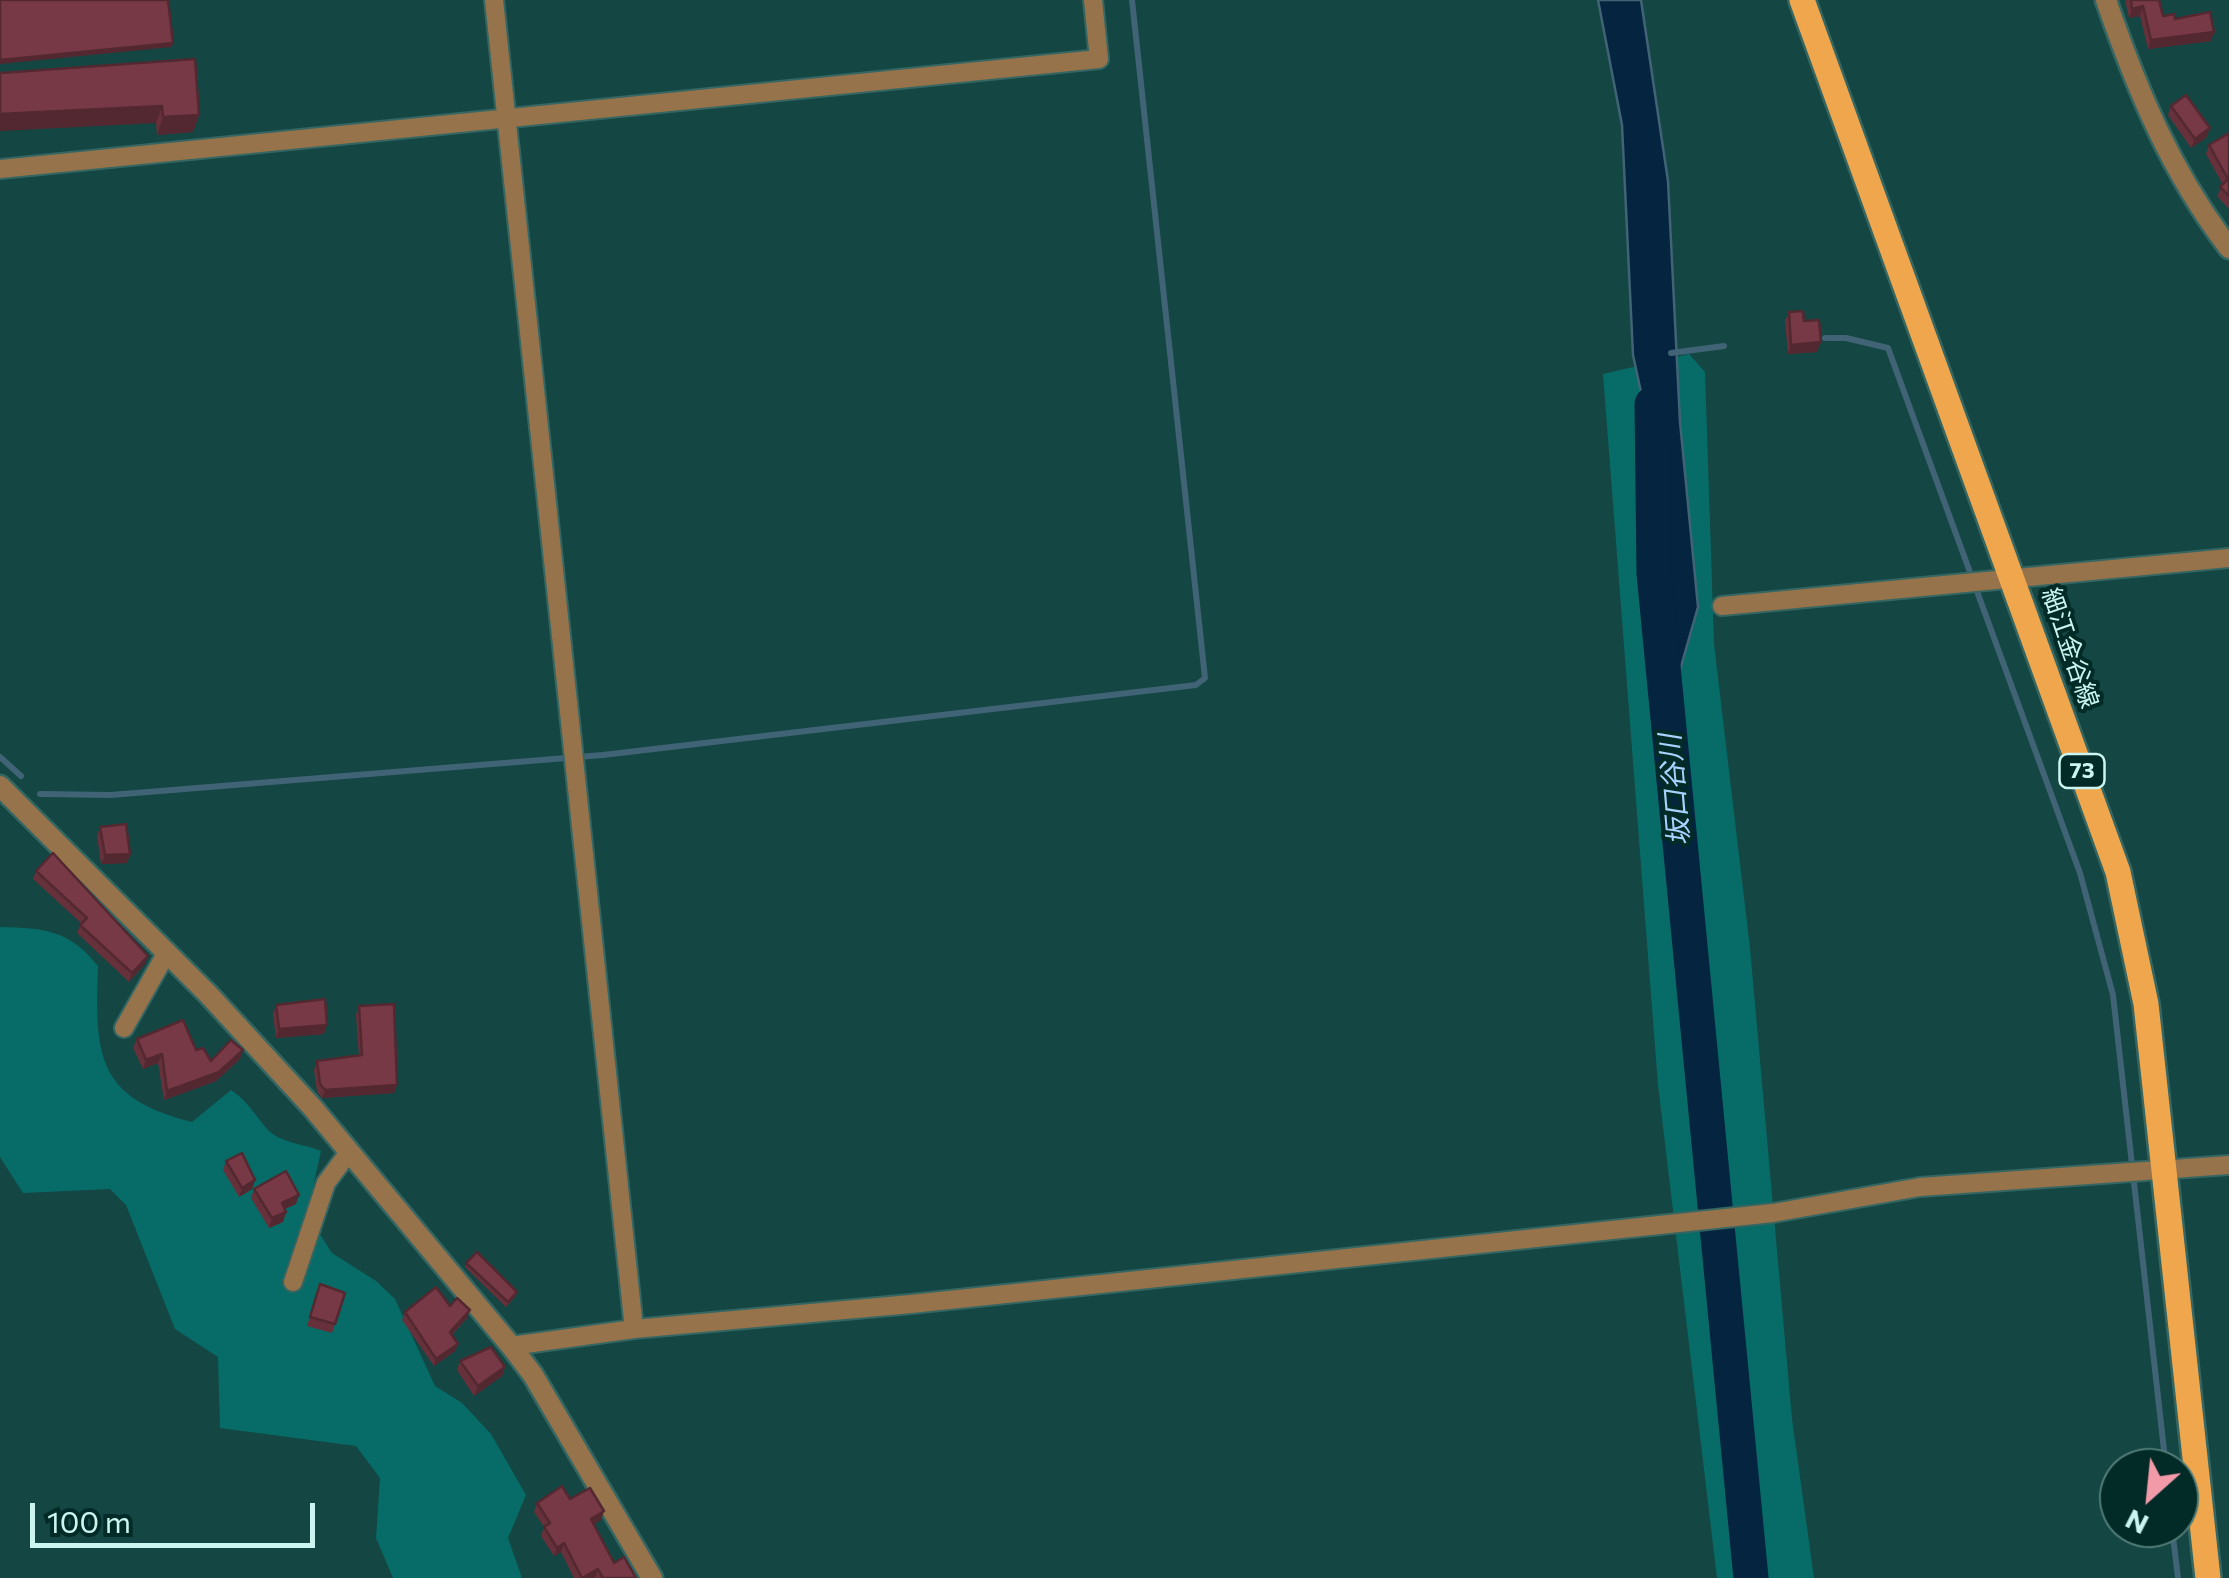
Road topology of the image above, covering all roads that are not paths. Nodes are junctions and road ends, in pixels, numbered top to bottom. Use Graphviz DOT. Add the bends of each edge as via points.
graph roads {
  1 [pos="494,0"];
  2 [pos="1093,0"];
  3 [pos="1802,0"];
  4 [pos="2106,0"];
  5 [pos="506,118"];
  6 [pos="0,169"];
  7 [pos="2229,248"];
  8 [pos="2229,558"];
  9 [pos="2014,578"];
  10 [pos="1722,606"];
  11 [pos="0,786"];
  12 [pos="167,952"];
  13 [pos="124,1028"];
  14 [pos="349,1152"];
  15 [pos="2229,1165"];
  16 [pos="2156,1171"];
  17 [pos="293,1282"];
  18 [pos="634,1329"];
  19 [pos="511,1346"];
  20 [pos="652,1578"];
  21 [pos="2208,1578"];
  1 -- 5 [label="street"];
  2 -- 5 [label="street" via="1099,59"];
  3 -- 9 [label="main road, 細江金谷線 / 73"];
  4 -- 7 [label="street" via="2144,106 2194,200"];
  5 -- 6 [label="street"];
  5 -- 18 [label="street"];
  8 -- 9 [label="street"];
  9 -- 10 [label="street"];
  9 -- 16 [label="main road, 細江金谷線 / 73" via="2118,872 2146,1004"];
  11 -- 12 [label="street"];
  12 -- 13 [label="street"];
  12 -- 14 [label="street"];
  14 -- 17 [label="street" via="326,1183"];
  14 -- 19 [label="street"];
  15 -- 16 [label="street"];
  16 -- 18 [label="street" via="1920,1187 1774,1212"];
  16 -- 21 [label="main road, 細江金谷線 / 73"];
  18 -- 19 [label="street"];
  19 -- 20 [label="street"];
}
